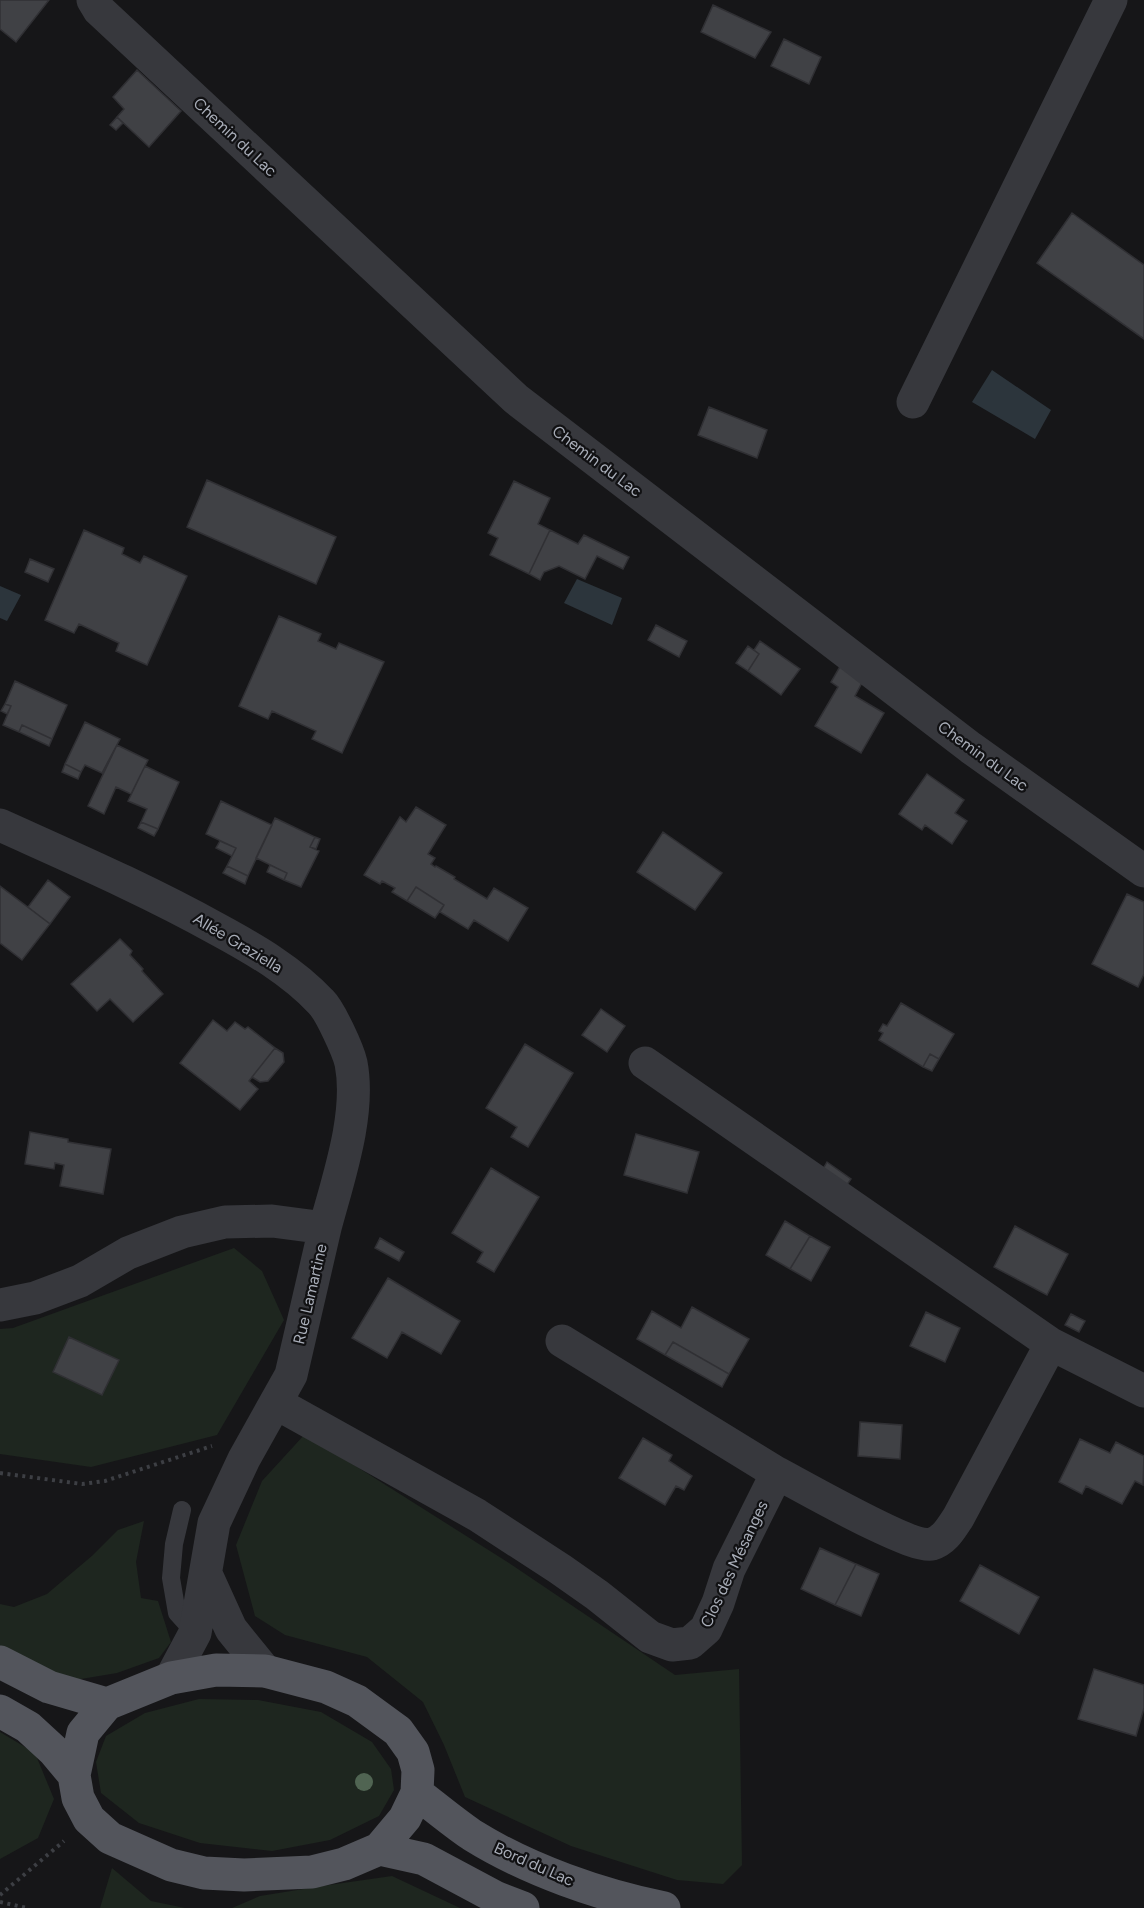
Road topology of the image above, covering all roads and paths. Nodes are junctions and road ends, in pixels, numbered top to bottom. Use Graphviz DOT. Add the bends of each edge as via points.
graph roads {
  1 [pos="93,0"];
  2 [pos="1111,0"];
  3 [pos="913,402"];
  4 [pos="0,825"];
  5 [pos="1144,871"];
  6 [pos="645,1063"];
  7 [pos="325,1228"];
  8 [pos="0,1305"];
  9 [pos="562,1341"];
  10 [pos="1052,1344"];
  11 [pos="1144,1391"];
  12 [pos="276,1403"];
  13 [pos="244,1459"];
  14 [pos="0,1473"];
  15 [pos="777,1473"];
  16 [pos="182,1510"];
  17 [pos="207,1574"];
  18 [pos="195,1633"];
  19 [pos="0,1662"];
  20 [pos="266,1671"];
  21 [pos="171,1678"];
  22 [pos="107,1704"];
  23 [pos="0,1711"];
  24 [pos="74,1775"];
  25 [pos="417,1793"];
  26 [pos="89,1819"];
  27 [pos="379,1849"];
  28 [pos="0,1895"];
  29 [pos="0,1902"];
  30 [pos="27,1908"];
  31 [pos="524,1908"];
  32 [pos="664,1908"];
  1 -- 5 [label="street, Chemin du Lac" via="99,10 516,399 971,748"];
  2 -- 3 [label="street"];
  4 -- 7 [label="street, Allée Graziella" via="173,904 257,951 323,1004 351,1063 353,1101 347,1147"];
  6 -- 10 [label="street"];
  7 -- 8 [label="street, Rue Lamartine" via="272,1221 225,1222 182,1232 128,1253 80,1281 34,1298"];
  7 -- 12 [label="street, Rue Lamartine" via="291,1375"];
  9 -- 15 [label="street"];
  10 -- 11 [label="street"];
  10 -- 15 [label="street" via="958,1518 945,1537 931,1544 893,1534"];
  12 -- 13 [label="street, Rue Lamartine"];
  12 -- 15 [label="street, Clos des Mésanges" via="477,1515 597,1595 650,1637 672,1646 690,1643 706,1629 729,1569"];
  13 -- 14 [label="path" via="215,1445 105,1481 82,1484"];
  13 -- 17 [label="street, Rue Lamartine" via="214,1523"];
  16 -- 18 [label="lane" via="171,1578 177,1613"];
  17 -- 18 [label="street, Rue Lamartine"];
  17 -- 20 [label="street" via="231,1629"];
  18 -- 21 [label="street, Rue Lamartine"];
  19 -- 22 [label="main road" via="49,1687"];
  20 -- 21 [label="main road" via="216,1670"];
  20 -- 25 [label="main road" via="326,1687 357,1701 398,1731 413,1752 418,1770"];
  21 -- 22 [label="main road"];
  22 -- 24 [label="main road" via="83,1733"];
  23 -- 24 [label="main road" via="28,1727"];
  24 -- 26 [label="main road" via="78,1798"];
  25 -- 27 [label="main road" via="405,1818"];
  25 -- 32 [label="main road, Bord du Lac" via="472,1835 516,1858 607,1894"];
  26 -- 27 [label="main road" via="110,1838 171,1864 204,1873 312,1872"];
  26 -- 28 [label="path"];
  27 -- 31 [label="main road" via="424,1859"];
  29 -- 30 [label="path"];
}
